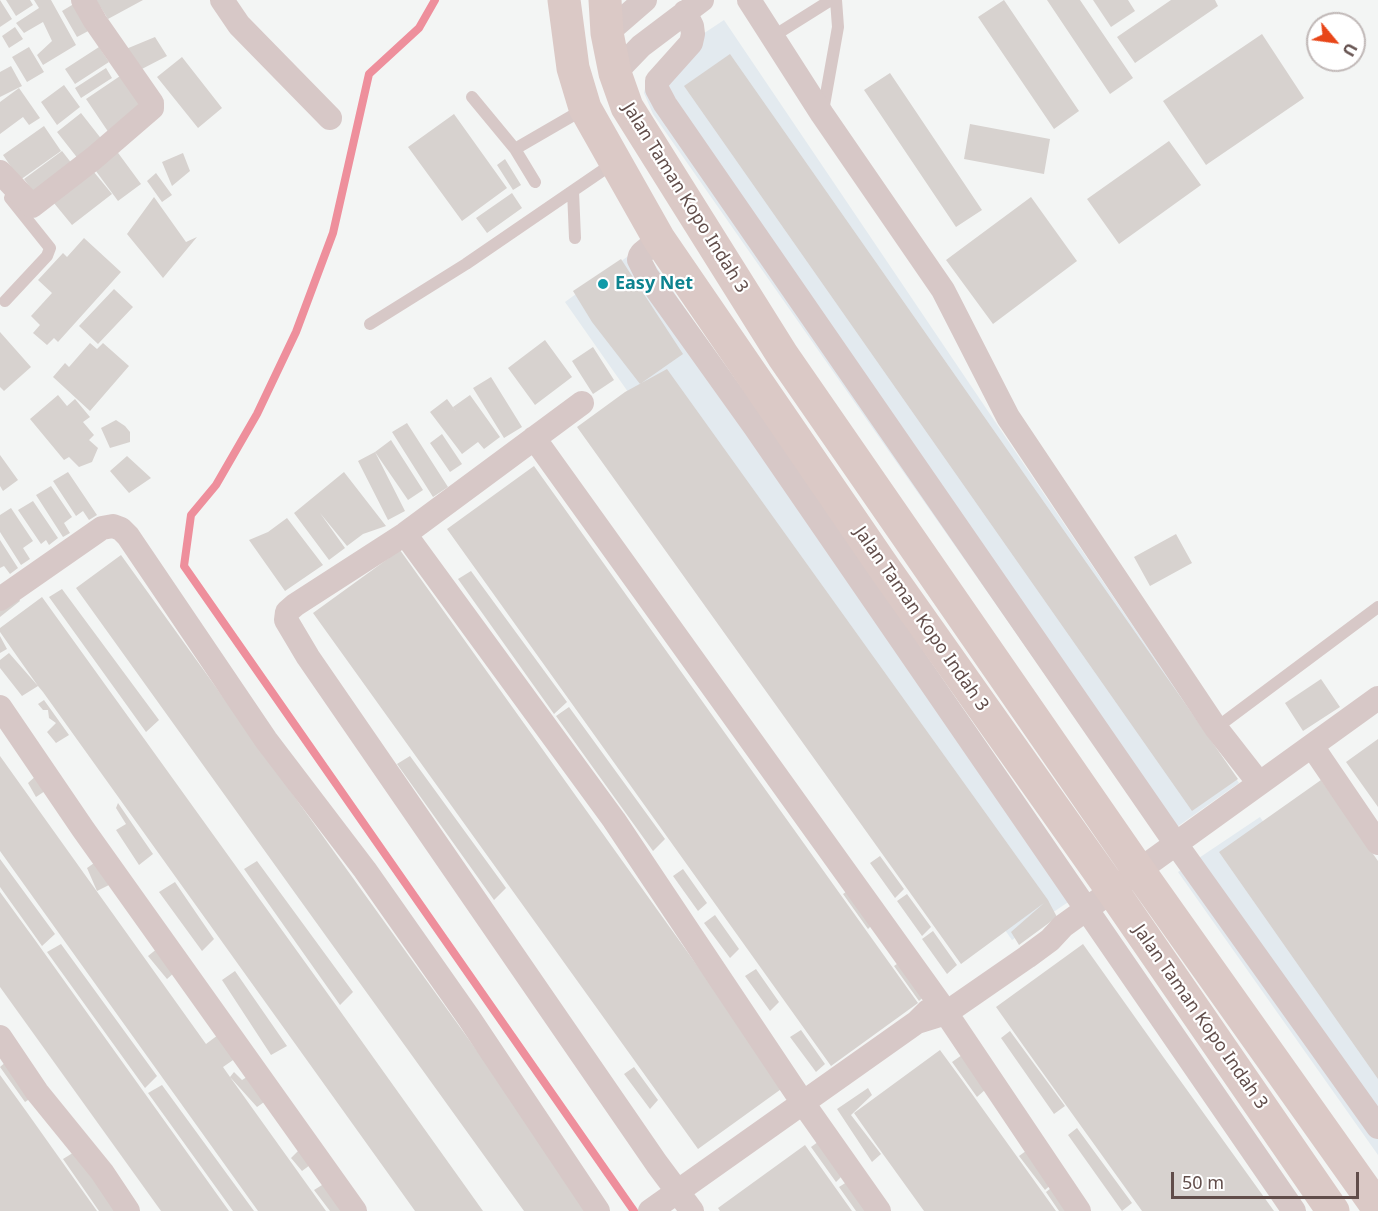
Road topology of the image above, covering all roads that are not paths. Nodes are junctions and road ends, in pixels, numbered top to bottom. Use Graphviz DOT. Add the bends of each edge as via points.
graph roads {
  1 [pos="83,0"];
  2 [pos="222,0"];
  3 [pos="564,0"];
  4 [pos="605,0"];
  5 [pos="645,0"];
  6 [pos="749,0"];
  7 [pos="831,0"];
  8 [pos="836,0"];
  9 [pos="694,6"];
  10 [pos="607,33"];
  11 [pos="772,37"];
  12 [pos="615,73"];
  13 [pos="472,98"];
  14 [pos="585,108"];
  15 [pos="822,114"];
  16 [pos="330,118"];
  17 [pos="515,148"];
  18 [pos="616,161"];
  19 [pos="0,172"];
  20 [pos="535,182"];
  21 [pos="0,186"];
  22 [pos="573,191"];
  23 [pos="575,238"];
  24 [pos="659,239"];
  25 [pos="5,301"];
  26 [pos="370,324"];
  27 [pos="783,356"];
  28 [pos="755,377"];
  29 [pos="582,403"];
  30 [pos="534,438"];
  31 [pos="405,534"];
  32 [pos="874,576"];
  33 [pos="0,599"];
  34 [pos="1378,607"];
  35 [pos="1378,698"];
  36 [pos="0,707"];
  37 [pos="1216,728"];
  38 [pos="1312,746"];
  39 [pos="1259,783"];
  40 [pos="1378,843"];
  41 [pos="1176,844"];
  42 [pos="1139,871"];
  43 [pos="1112,890"];
  44 [pos="1085,909"];
  45 [pos="942,1007"];
  46 [pos="0,1037"];
  47 [pos="803,1103"];
  48 [pos="1378,1127"];
  49 [pos="665,1200"];
  50 [pos="1378,1208"];
  51 [pos="128,1211"];
  52 [pos="355,1211"];
  53 [pos="598,1211"];
  54 [pos="692,1211"];
  55 [pos="879,1211"];
  56 [pos="1079,1211"];
  57 [pos="1294,1211"];
  58 [pos="1333,1211"];
  1 -- 19 [label="street" via="152,108 32,206"];
  2 -- 16 [label="street" via="239,25"];
  3 -- 14 [label="main road, Jalan Taman Kopo Indah 3" via="573,68"];
  4 -- 10 [label="main road, Jalan Taman Kopo Indah 3"];
  5 -- 10 [label="street"];
  6 -- 11 [label="street"];
  7 -- 11 [label="lane"];
  8 -- 15 [label="lane" via="838,27"];
  9 -- 12 [label="street" via="640,46"];
  9 -- 41 [label="street" via="691,43 657,81 664,104"];
  10 -- 12 [label="main road, Jalan Taman Kopo Indah 3"];
  11 -- 15 [label="street"];
  12 -- 27 [label="main road, Jalan Taman Kopo Indah 3" via="627,107"];
  13 -- 17 [label="lane"];
  14 -- 17 [label="lane"];
  14 -- 18 [label="main road, Jalan Taman Kopo Indah 3"];
  15 -- 37 [label="street" via="943,290 1008,417"];
  17 -- 20 [label="lane"];
  18 -- 22 [label="lane"];
  18 -- 24 [label="main road, Jalan Taman Kopo Indah 3"];
  21 -- 25 [label="lane" via="50,248"];
  22 -- 23 [label="lane"];
  22 -- 26 [label="lane"];
  24 -- 28 [label="main road, Jalan Taman Kopo Indah 3"];
  24 -- 32 [label="street" via="642,252 640,264"];
  27 -- 28 [label="main road"];
  27 -- 42 [label="main road, Jalan Taman Kopo Indah 3"];
  28 -- 32 [label="main road, Jalan Taman Kopo Indah 3"];
  29 -- 30 [label="street"];
  30 -- 31 [label="street"];
  30 -- 45 [label="street"];
  31 -- 47 [label="street" via="614,820"];
  31 -- 49 [label="street" via="295,605 287,612 286,620 657,1164"];
  32 -- 43 [label="main road, Jalan Taman Kopo Indah 3"];
  32 -- 44 [label="street"];
  33 -- 53 [label="street" via="102,528 121,529 266,740 365,870 469,1018"];
  34 -- 37 [label="lane"];
  35 -- 38 [label="street"];
  36 -- 52 [label="street"];
  37 -- 39 [label="street"];
  38 -- 39 [label="street"];
  38 -- 40 [label="street"];
  39 -- 41 [label="street"];
  41 -- 42 [label="street"];
  41 -- 48 [label="street"];
  42 -- 43 [label="street"];
  42 -- 50 [label="main road, Jalan Taman Kopo Indah 3"];
  43 -- 44 [label="street"];
  43 -- 58 [label="main road, Jalan Taman Kopo Indah 3"];
  44 -- 45 [label="street" via="1063,926 1045,930"];
  44 -- 57 [label="street"];
  45 -- 47 [label="street"];
  45 -- 56 [label="street"];
  46 -- 51 [label="street"];
  47 -- 49 [label="street"];
  47 -- 55 [label="street"];
  49 -- 54 [label="street"];
}
